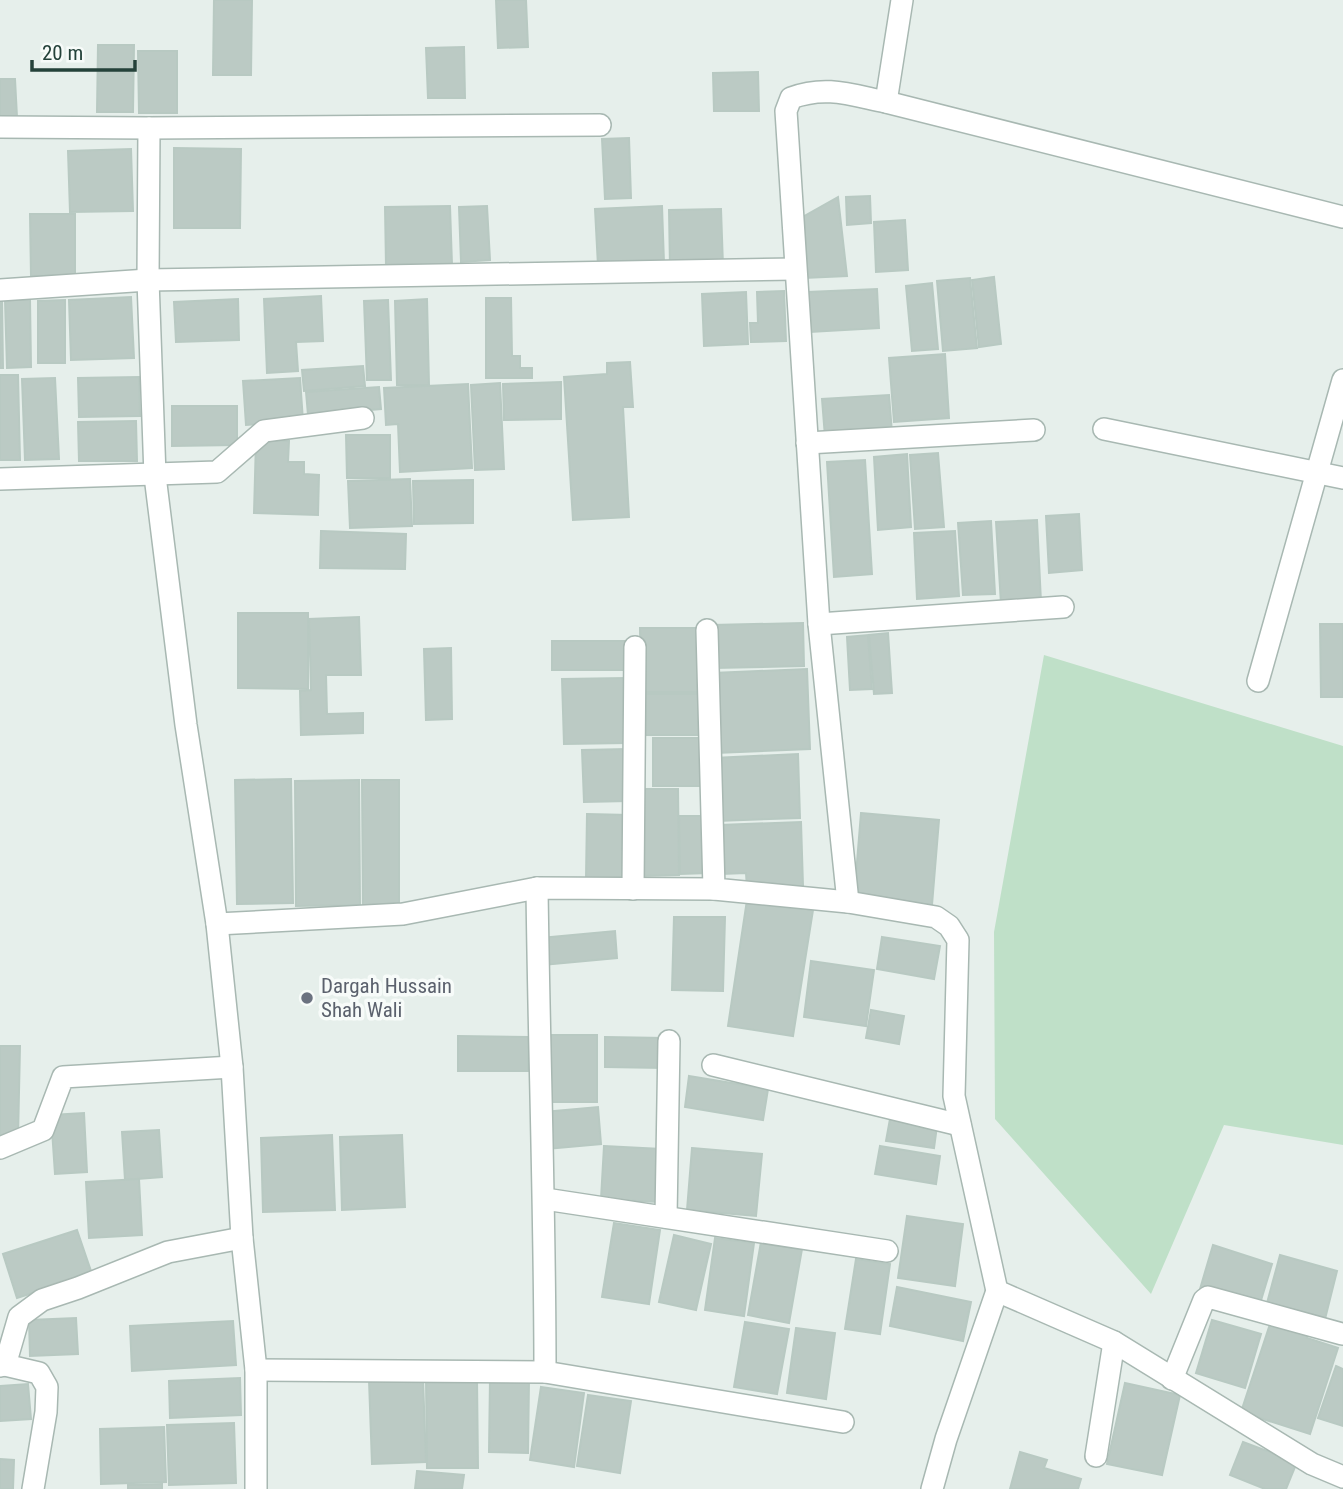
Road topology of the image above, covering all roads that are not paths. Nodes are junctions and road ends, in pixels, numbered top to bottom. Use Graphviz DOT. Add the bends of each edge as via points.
graph roads {
  1 [pos="902,0"];
  2 [pos="886,102"];
  3 [pos="600,125"];
  4 [pos="0,127"];
  5 [pos="149,128"];
  6 [pos="1343,216"];
  7 [pos="795,269"];
  8 [pos="148,281"];
  9 [pos="0,290"];
  10 [pos="1343,380"];
  11 [pos="363,418"];
  12 [pos="1104,429"];
  13 [pos="1034,430"];
  14 [pos="807,443"];
  15 [pos="1319,472"];
  16 [pos="155,476"];
  17 [pos="1343,478"];
  18 [pos="0,479"];
  19 [pos="1063,607"];
  20 [pos="819,624"];
  21 [pos="707,630"];
  22 [pos="635,647"];
  23 [pos="1258,681"];
  24 [pos="537,887"];
  25 [pos="633,888"];
  26 [pos="714,889"];
  27 [pos="848,902"];
  28 [pos="217,924"];
  29 [pos="669,1041"];
  30 [pos="713,1065"];
  31 [pos="232,1067"];
  32 [pos="960,1125"];
  33 [pos="0,1148"];
  34 [pos="545,1199"];
  35 [pos="666,1217"];
  36 [pos="242,1238"];
  37 [pos="887,1251"];
  38 [pos="997,1291"];
  39 [pos="1342,1334"];
  40 [pos="1114,1342"];
  41 [pos="3,1366"];
  42 [pos="256,1370"];
  43 [pos="545,1372"];
  44 [pos="1172,1379"];
  45 [pos="843,1422"];
  46 [pos="1096,1456"];
  47 [pos="1343,1477"];
  48 [pos="33,1489"];
  49 [pos="256,1489"];
  50 [pos="932,1489"];
  1 -- 2 [label="street"];
  2 -- 6 [label="street"];
  2 -- 7 [label="street" via="830,91 810,91 791,98 786,111"];
  3 -- 5 [label="street"];
  4 -- 5 [label="street"];
  5 -- 8 [label="street"];
  7 -- 8 [label="street"];
  7 -- 14 [label="street"];
  8 -- 9 [label="street"];
  8 -- 16 [label="street"];
  10 -- 15 [label="street"];
  11 -- 16 [label="street" via="264,431 217,472"];
  12 -- 15 [label="street"];
  13 -- 14 [label="street"];
  14 -- 20 [label="street"];
  15 -- 17 [label="street"];
  15 -- 23 [label="street"];
  16 -- 18 [label="street"];
  16 -- 28 [label="street"];
  19 -- 20 [label="street"];
  20 -- 27 [label="street"];
  21 -- 26 [label="street"];
  22 -- 25 [label="street"];
  24 -- 25 [label="street"];
  24 -- 28 [label="street" via="403,914"];
  24 -- 34 [label="street"];
  25 -- 26 [label="street"];
  26 -- 27 [label="street"];
  27 -- 32 [label="street" via="936,917 950,926 958,940 954,1096"];
  28 -- 31 [label="street"];
  29 -- 35 [label="street"];
  30 -- 32 [label="street"];
  31 -- 33 [label="street" via="64,1077 43,1130"];
  31 -- 36 [label="street"];
  32 -- 38 [label="street"];
  34 -- 35 [label="street"];
  34 -- 43 [label="street"];
  35 -- 37 [label="street"];
  36 -- 41 [label="street" via="169,1252 42,1300 19,1317"];
  36 -- 42 [label="street"];
  38 -- 40 [label="street"];
  38 -- 50 [label="street"];
  39 -- 44 [label="street" via="1208,1297"];
  40 -- 44 [label="street"];
  40 -- 46 [label="street"];
  41 -- 48 [label="street" via="39,1373 47,1387"];
  42 -- 43 [label="street"];
  42 -- 49 [label="street"];
  43 -- 45 [label="street"];
  44 -- 47 [label="street" via="1312,1464"];
}
